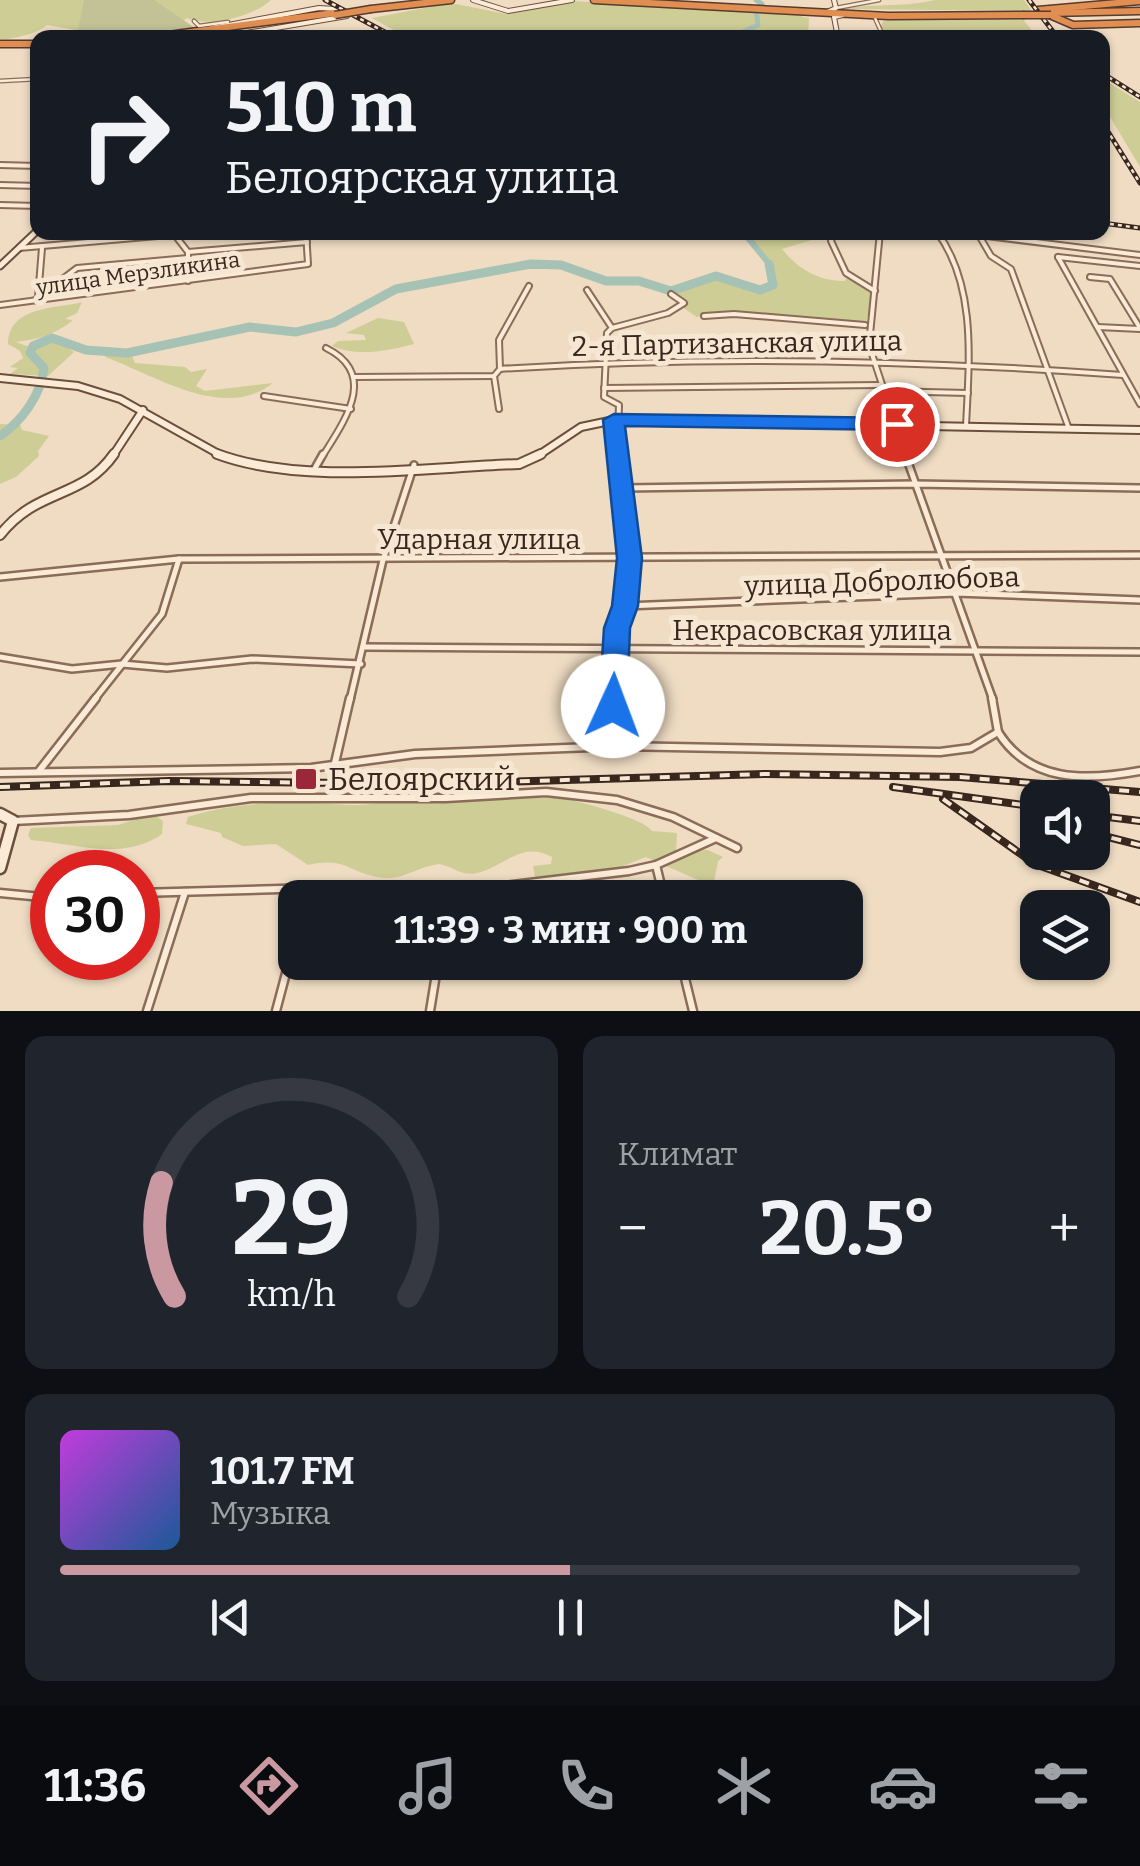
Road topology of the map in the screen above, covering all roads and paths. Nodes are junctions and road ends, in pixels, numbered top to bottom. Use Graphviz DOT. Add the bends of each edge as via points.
graph roads {
  1 [pos="417,0"];
  2 [pos="437,0"];
  3 [pos="452,0"];
  4 [pos="473,0"];
  5 [pos="517,0"];
  6 [pos="572,0"];
  7 [pos="594,0"];
  8 [pos="619,0"];
  9 [pos="834,0"];
  10 [pos="879,0"];
  11 [pos="1140,1"];
  12 [pos="392,5"];
  13 [pos="750,8"];
  14 [pos="836,8"];
  15 [pos="370,9"];
  16 [pos="510,10"];
  17 [pos="1140,12"];
  18 [pos="822,13"];
  19 [pos="334,14"];
  20 [pos="849,14"];
  21 [pos="834,17"];
  22 [pos="875,18"];
  23 [pos="194,21"];
  24 [pos="224,23"];
  25 [pos="1140,23"];
  26 [pos="259,25"];
  27 [pos="196,30"];
  28 [pos="218,30"];
  29 [pos="223,30"];
  30 [pos="264,30"];
  31 [pos="836,30"];
  32 [pos="880,30"];
  33 [pos="0,43"];
  34 [pos="30,43"];
  35 [pos="30,79"];
  36 [pos="0,80"];
  37 [pos="0,165"];
  38 [pos="30,166"];
  39 [pos="0,185"];
  40 [pos="30,186"];
  41 [pos="0,205"];
  42 [pos="30,206"];
  43 [pos="30,237"];
  44 [pos="112,240"];
  45 [pos="178,240"];
  46 [pos="832,240"];
  47 [pos="879,240"];
  48 [pos="944,240"];
  49 [pos="982,240"];
  50 [pos="1024,240"];
  51 [pos="307,242"];
  52 [pos="18,248"];
  53 [pos="42,248"];
  54 [pos="188,255"];
  55 [pos="1140,255"];
  56 [pos="0,266"];
  57 [pos="1140,266"];
  58 [pos="1090,278"];
  59 [pos="188,281"];
  60 [pos="529,286"];
  61 [pos="588,290"];
  62 [pos="876,292"];
  63 [pos="670,294"];
  64 [pos="38,297"];
  65 [pos="33,302"];
  66 [pos="0,305"];
  67 [pos="704,316"];
  68 [pos="865,325"];
  69 [pos="1098,327"];
  70 [pos="612,328"];
  71 [pos="1140,328"];
  72 [pos="326,348"];
  73 [pos="605,362"];
  74 [pos="871,362"];
  75 [pos="972,364"];
  76 [pos="500,369"];
  77 [pos="1046,372"];
  78 [pos="1124,375"];
  79 [pos="494,376"];
  80 [pos="354,377"];
  81 [pos="0,378"];
  82 [pos="603,388"];
  83 [pos="882,388"];
  84 [pos="968,393"];
  85 [pos="264,396"];
  86 [pos="1140,404"];
  87 [pos="499,408"];
  88 [pos="350,409"];
  89 [pos="143,410"];
  90 [pos="614,420"];
  91 [pos="897,424"];
  92 [pos="966,426"];
  93 [pos="1069,428"];
  94 [pos="1140,430"];
  95 [pos="414,466"];
  96 [pos="314,470"];
  97 [pos="916,484"];
  98 [pos="624,488"];
  99 [pos="1140,488"];
  100 [pos="0,535"];
  101 [pos="941,554"];
  102 [pos="1140,555"];
  103 [pos="179,558"];
  104 [pos="630,558"];
  105 [pos="384,560"];
  106 [pos="0,577"];
  107 [pos="956,593"];
  108 [pos="1140,600"];
  109 [pos="625,606"];
  110 [pos="364,647"];
  111 [pos="976,649"];
  112 [pos="614,651"];
  113 [pos="1140,652"];
  114 [pos="0,657"];
  115 [pos="122,664"];
  116 [pos="360,664"];
  117 [pos="998,732"];
  118 [pos="618,746"];
  119 [pos="335,763"];
  120 [pos="40,771"];
  121 [pos="1140,771"];
  122 [pos="0,772"];
  123 [pos="0,814"];
  124 [pos="14,821"];
  125 [pos="716,838"];
  126 [pos="737,848"];
  127 [pos="2,860"];
  128 [pos="656,865"];
  129 [pos="555,880"];
  130 [pos="660,880"];
  131 [pos="184,892"];
  132 [pos="0,893"];
  133 [pos="160,893"];
  134 [pos="278,893"];
  135 [pos="30,896"];
  136 [pos="284,980"];
  137 [pos="435,980"];
  138 [pos="685,980"];
  139 [pos="147,1011"];
  140 [pos="276,1011"];
  141 [pos="430,1011"];
  142 [pos="693,1011"];
  1 -- 12 [label="street"];
  2 -- 12 [label="highway"];
  3 -- 15 [label="highway"];
  4 -- 16 [label="street" via="486,9"];
  5 -- 16 [label="street" via="523,5"];
  6 -- 16 [label="street"];
  7 -- 13 [label="highway"];
  8 -- 13 [label="highway"];
  9 -- 14 [label="street"];
  10 -- 14 [label="street"];
  11 -- 25 [label="highway" via="1038,10 1065,24"];
  12 -- 15 [label="highway"];
  13 -- 18 [label="highway"];
  14 -- 18 [label="street"];
  14 -- 20 [label="highway"];
  15 -- 19 [label="highway, bridge"];
  17 -- 20 [label="highway, bridge"];
  18 -- 20 [label="highway"];
  18 -- 21 [label="highway"];
  19 -- 26 [label="highway"];
  19 -- 29 [label="highway"];
  20 -- 21 [label="street"];
  21 -- 31 [label="street"];
  22 -- 32 [label="street"];
  23 -- 24 [label="street"];
  24 -- 26 [label="street"];
  24 -- 27 [label="street"];
  24 -- 30 [label="street" via="325,8 346,16"];
  26 -- 28 [label="highway"];
  33 -- 34 [label="highway"];
  35 -- 36 [label="street"];
  37 -- 38 [label="street"];
  39 -- 40 [label="street"];
  41 -- 42 [label="street"];
  43 -- 52 [label="street"];
  44 -- 53 [label="street"];
  45 -- 54 [label="street"];
  46 -- 62 [label="street" via="846,273"];
  47 -- 62 [label="street"];
  48 -- 75 [label="street"];
  49 -- 77 [label="street" via="1011,269"];
  50 -- 55 [label="street"];
  51 -- 54 [label="street"];
  51 -- 59 [label="street, улица Мерзликина" via="308,264"];
  52 -- 53 [label="street"];
  52 -- 56 [label="street"];
  53 -- 64 [label="street"];
  54 -- 59 [label="street"];
  54 -- 64 [label="street" via="78,268"];
  57 -- 69 [label="street" via="1058,257"];
  58 -- 71 [label="street" via="1110,279"];
  59 -- 65 [label="street, улица Мерзликина"];
  60 -- 76 [label="street" via="499,340"];
  61 -- 70 [label="street"];
  62 -- 68 [label="street"];
  63 -- 70 [label="street" via="685,302"];
  64 -- 65 [label="street"];
  65 -- 66 [label="street, улица Мерзликина"];
  67 -- 68 [label="street"];
  68 -- 74 [label="street"];
  69 -- 71 [label="street"];
  69 -- 78 [label="street"];
  70 -- 73 [label="street"];
  72 -- 80 [label="street" via="342,354"];
  73 -- 74 [label="street, 2-я Партизанская улица"];
  73 -- 76 [label="street, 2-я Партизанская улица"];
  73 -- 82 [label="street"];
  74 -- 75 [label="street, 2-я Партизанская улица"];
  74 -- 83 [label="street"];
  75 -- 77 [label="street, 2-я Партизанская улица"];
  75 -- 84 [label="street"];
  76 -- 79 [label="street"];
  77 -- 78 [label="street, 2-я Партизанская улица"];
  77 -- 93 [label="street"];
  78 -- 86 [label="street"];
  79 -- 80 [label="street"];
  79 -- 87 [label="street"];
  80 -- 88 [label="street"];
  81 -- 89 [label="street" via="96,390"];
  82 -- 83 [label="street"];
  82 -- 90 [label="street" via="604,397 618,402"];
  83 -- 84 [label="street"];
  83 -- 91 [label="street"];
  84 -- 92 [label="street"];
  85 -- 88 [label="street"];
  88 -- 96 [label="street"];
  89 -- 96 [label="street" via="225,457"];
  89 -- 100 [label="street" via="101,470 83,485 32,500"];
  90 -- 91 [label="street"];
  90 -- 95 [label="street" via="575,426 518,464"];
  90 -- 98 [label="street"];
  91 -- 92 [label="street"];
  91 -- 97 [label="street"];
  92 -- 93 [label="street"];
  93 -- 94 [label="street"];
  95 -- 96 [label="street"];
  95 -- 105 [label="street"];
  97 -- 98 [label="street"];
  97 -- 99 [label="street"];
  97 -- 101 [label="street"];
  98 -- 104 [label="street"];
  101 -- 102 [label="street, Ударная улица"];
  101 -- 104 [label="street, Ударная улица"];
  101 -- 107 [label="street"];
  103 -- 105 [label="street, Ударная улица"];
  103 -- 106 [label="street, Ударная улица"];
  103 -- 115 [label="street" via="162,614"];
  104 -- 105 [label="street, Ударная улица"];
  104 -- 109 [label="street"];
  105 -- 110 [label="street"];
  107 -- 108 [label="street, улица Добролюбова"];
  107 -- 109 [label="street, улица Добролюбова"];
  107 -- 111 [label="street"];
  109 -- 112 [label="street"];
  110 -- 112 [label="street, Некрасовская улица"];
  110 -- 116 [label="street"];
  111 -- 112 [label="street, Некрасовская улица"];
  111 -- 113 [label="street, Некрасовская улица"];
  111 -- 117 [label="street"];
  112 -- 118 [label="street"];
  114 -- 115 [label="street" via="51,668"];
  115 -- 116 [label="street" via="167,668 252,658"];
  115 -- 120 [label="street"];
  116 -- 119 [label="street"];
  117 -- 118 [label="street" via="968,750 940,752"];
  117 -- 121 [label="street" via="1006,750 1033,770 1104,779"];
  118 -- 119 [label="street"];
  119 -- 120 [label="street"];
  120 -- 122 [label="street"];
  123 -- 124 [label="street"];
  124 -- 125 [label="street" via="129,815 251,798 546,792 617,800 673,816"];
  124 -- 127 [label="street"];
  125 -- 126 [label="street"];
  125 -- 128 [label="street"];
  128 -- 129 [label="street"];
  128 -- 130 [label="street"];
  131 -- 133 [label="street"];
  131 -- 134 [label="street"];
  131 -- 139 [label="street"];
  132 -- 135 [label="street"];
  136 -- 140 [label="street"];
  137 -- 141 [label="street"];
  138 -- 142 [label="street"];
}
